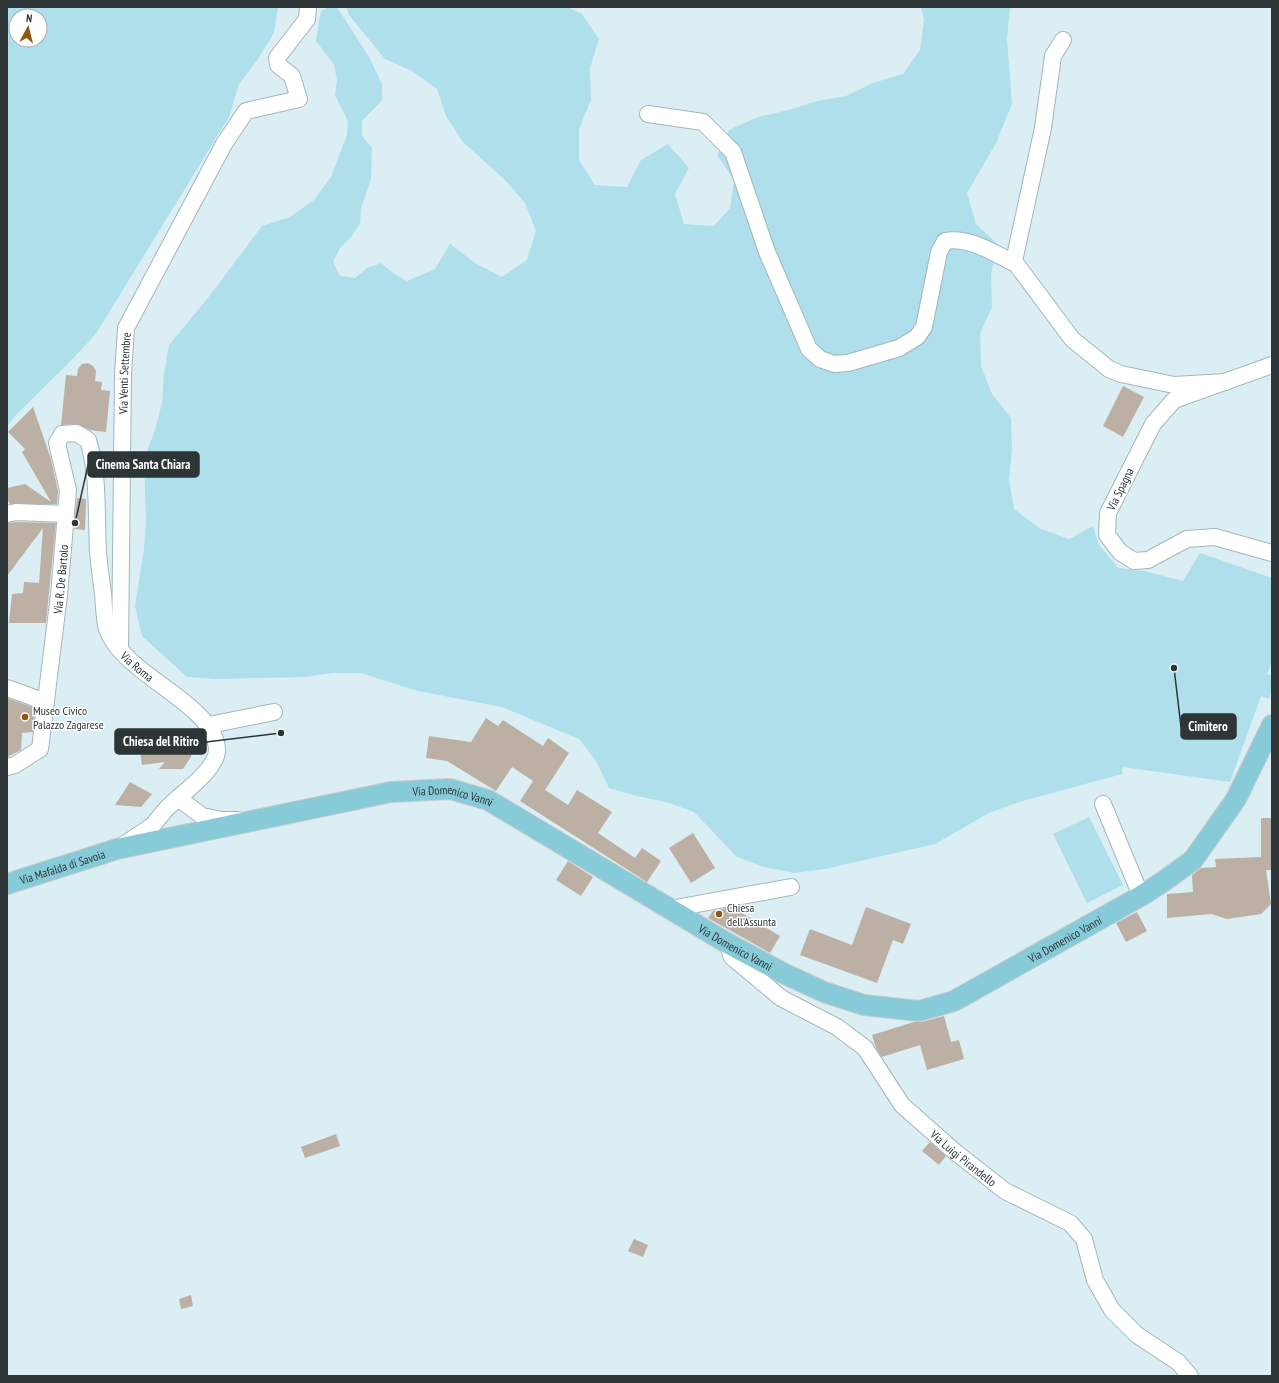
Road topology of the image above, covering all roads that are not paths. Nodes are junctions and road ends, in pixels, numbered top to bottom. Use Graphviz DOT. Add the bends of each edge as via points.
graph roads {
  1 [pos="308,7"];
  2 [pos="1063,40"];
  3 [pos="648,114"];
  4 [pos="1016,264"];
  5 [pos="1272,365"];
  6 [pos="1226,382"];
  7 [pos="62,434"];
  8 [pos="7,514"];
  9 [pos="66,514"];
  10 [pos="1272,553"];
  11 [pos="120,649"];
  12 [pos="7,688"];
  13 [pos="46,702"];
  14 [pos="274,712"];
  15 [pos="209,725"];
  16 [pos="1272,725"];
  17 [pos="7,767"];
  18 [pos="178,798"];
  19 [pos="1103,804"];
  20 [pos="257,820"];
  21 [pos="117,849"];
  22 [pos="7,884"];
  23 [pos="790,887"];
  24 [pos="1141,896"];
  25 [pos="670,909"];
  26 [pos="727,943"];
  27 [pos="1190,1376"];
  1 -- 11 [label="street, Via Venti Settembre" via="307,19 277,58 278,65 292,76 299,99 246,111 224,144 126,328 122,381"];
  2 -- 4 [label="street" via="1053,56 1043,128 1014,260"];
  3 -- 4 [label="street" via="703,122 733,152 767,252 809,349 820,359 834,364 848,363 899,348 917,337 924,326 939,252 945,242 955,240 976,245"];
  4 -- 6 [label="street" via="1072,339 1109,369 1174,385"];
  5 -- 6 [label="street, Via Spagna"];
  6 -- 10 [label="street, Via Spagna" via="1174,400 1153,424 1108,513 1107,535 1120,552 1134,560 1148,560 1187,539 1216,537"];
  7 -- 9 [label="street, Via R. De Bartolo" via="57,443 68,490"];
  7 -- 11 [label="street, Via Roma" via="76,433 88,440 95,462 98,552 107,629"];
  8 -- 9 [label="street"];
  9 -- 13 [label="street, Via R. De Bartolo"];
  11 -- 15 [label="street, Via Roma"];
  12 -- 13 [label="street"];
  13 -- 17 [label="street, Via R. De Bartolo" via="40,749 15,765"];
  14 -- 15 [label="street"];
  15 -- 18 [label="street" via="217,750 212,764"];
  16 -- 24 [label="main road, Via Domenico Vanni" via="1236,799 1193,860"];
  18 -- 20 [label="street" via="202,816 222,820"];
  18 -- 21 [label="street" via="152,826"];
  19 -- 24 [label="street"];
  20 -- 21 [label="main road, Via Domenico Vanni"];
  20 -- 25 [label="main road, Via Domenico Vanni" via="391,792 450,789 488,800"];
  21 -- 22 [label="main road, Via Mafalda di Savoia"];
  23 -- 25 [label="street"];
  24 -- 26 [label="main road, Via Domenico Vanni" via="954,1002 919,1011 864,1004 824,992"];
  25 -- 26 [label="main road, Via Domenico Vanni"];
  26 -- 27 [label="street, Via Luigi Pirandello" via="732,957 781,998 837,1027 865,1048 902,1105 954,1151 1005,1191 1070,1223 1084,1240 1096,1280 1112,1310 1137,1335 1178,1362"];
}
